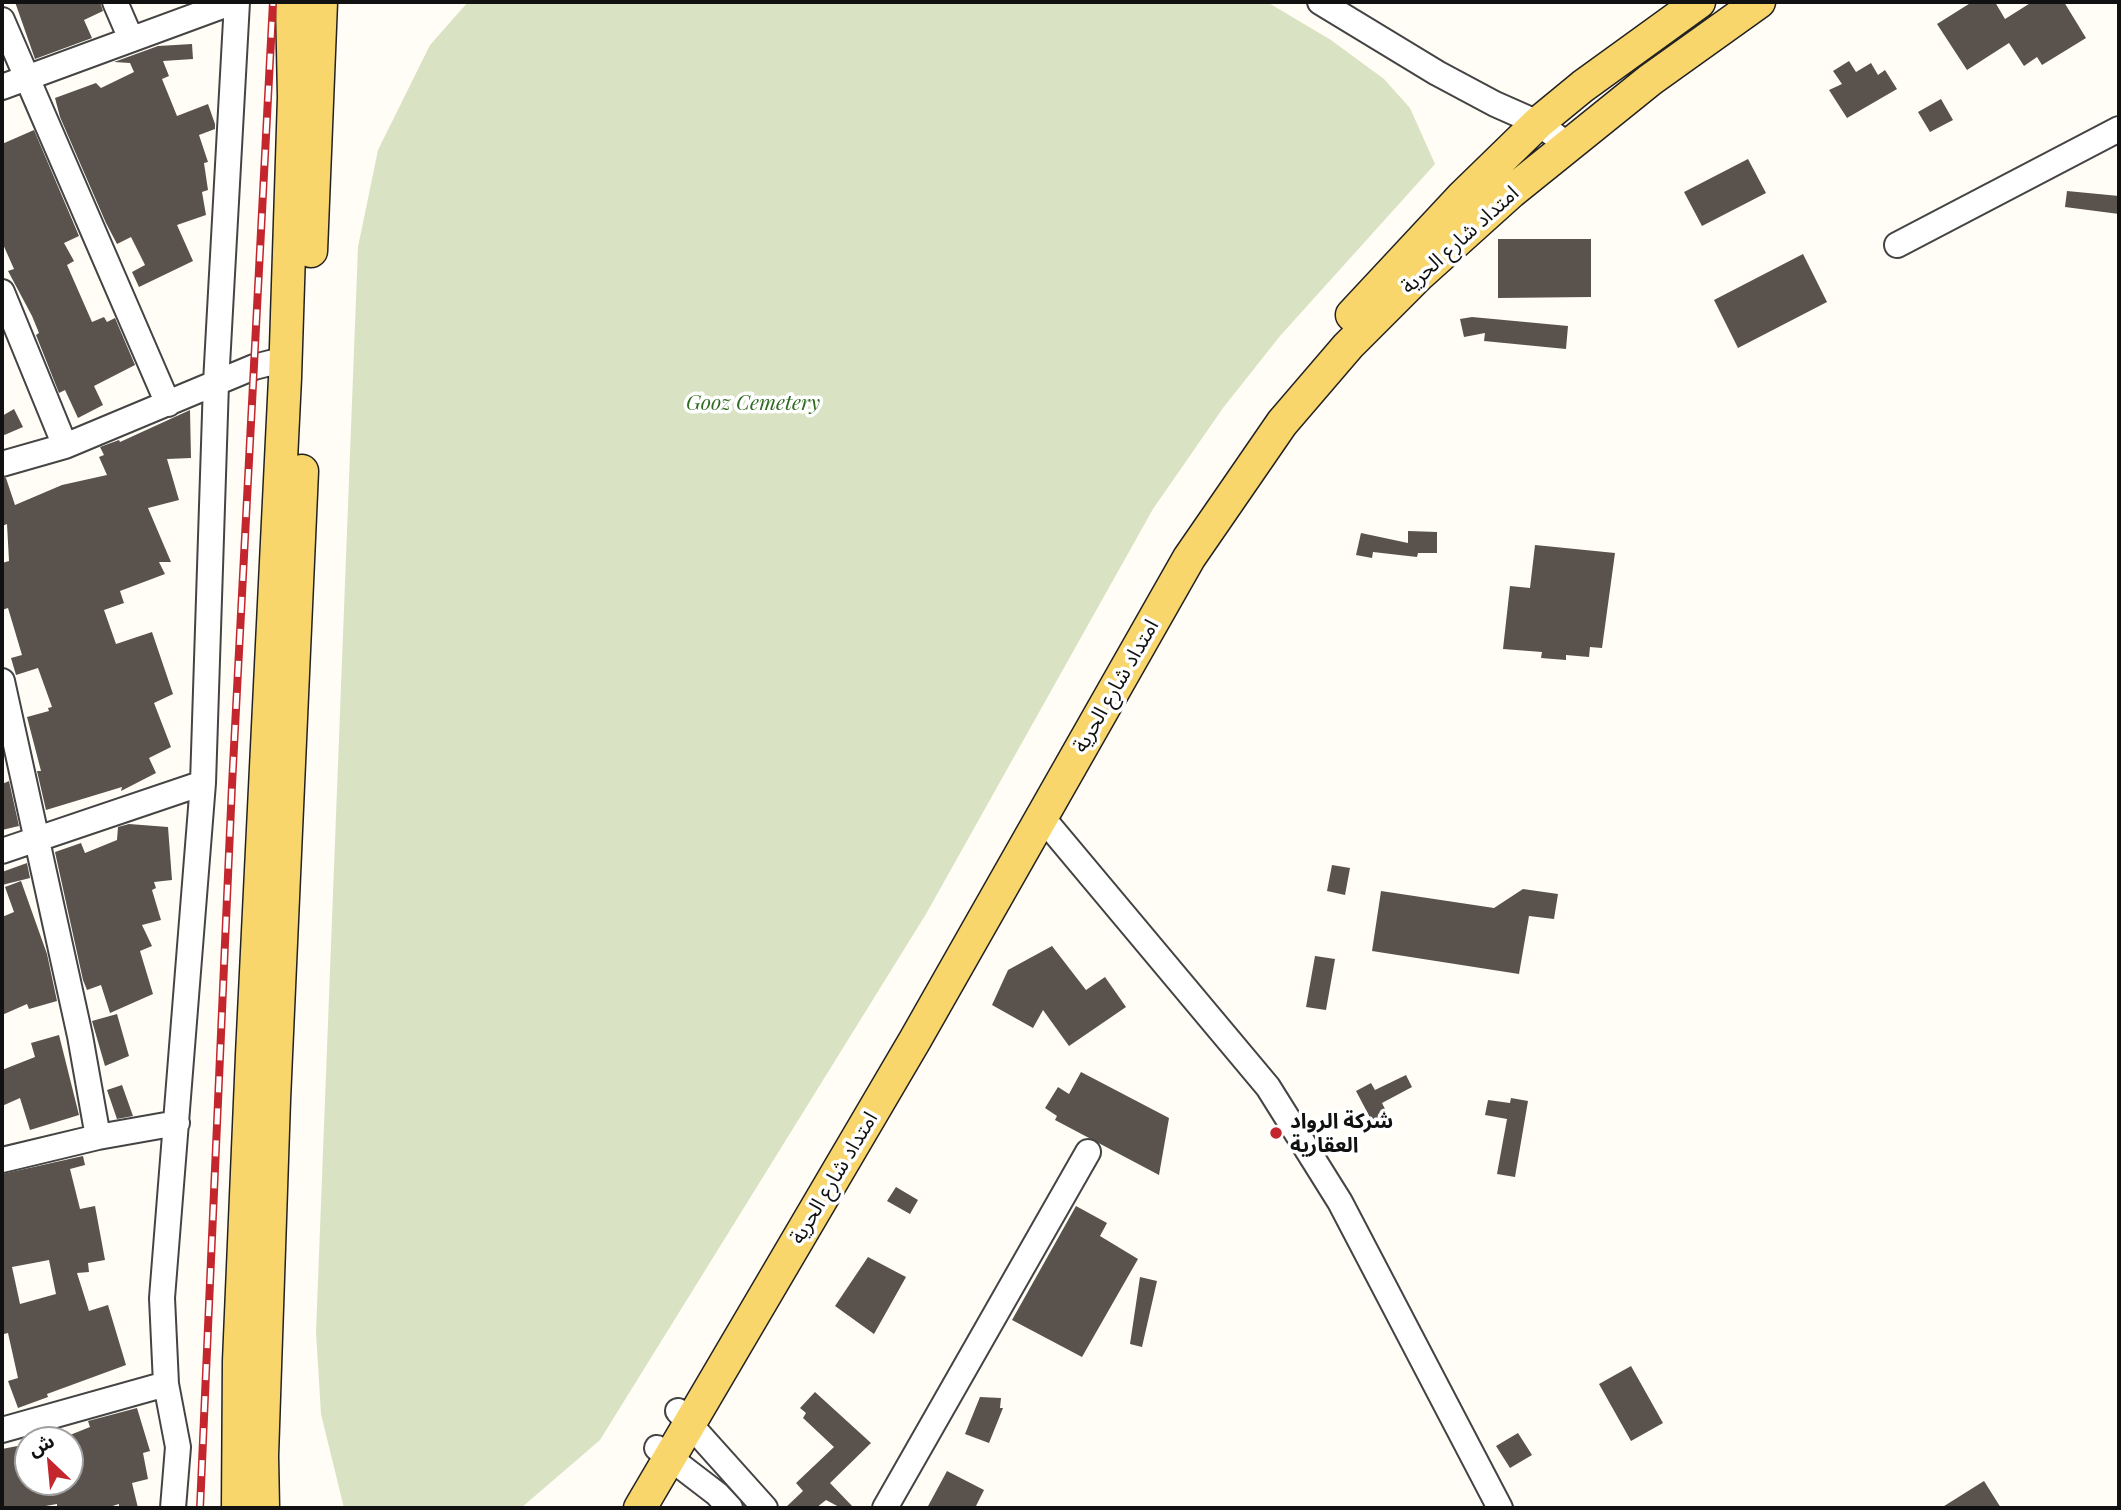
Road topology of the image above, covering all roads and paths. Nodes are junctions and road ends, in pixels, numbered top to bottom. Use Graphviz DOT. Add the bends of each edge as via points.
graph roads {
  1 [pos="115,2"];
  2 [pos="235,2"];
  3 [pos="292,2"];
  4 [pos="321,2"];
  5 [pos="1320,2"];
  6 [pos="1699,2"];
  7 [pos="1759,2"];
  8 [pos="2,19"];
  9 [pos="131,39"];
  10 [pos="28,79"];
  11 [pos="2,87"];
  12 [pos="1538,123"];
  13 [pos="2119,130"];
  14 [pos="1568,145"];
  15 [pos="1897,245"];
  16 [pos="2,292"];
  17 [pos="286,359"];
  18 [pos="216,383"];
  19 [pos="168,404"];
  20 [pos="65,446"];
  21 [pos="2,464"];
  22 [pos="2,681"];
  23 [pos="203,783"];
  24 [pos="1041,816"];
  25 [pos="37,840"];
  26 [pos="2,851"];
  27 [pos="177,1123"];
  28 [pos="97,1137"];
  29 [pos="1088,1152"];
  30 [pos="2,1160"];
  31 [pos="166,1384"];
  32 [pos="683,1417"];
  33 [pos="2,1430"];
  34 [pos="663,1452"];
  35 [pos="173,1508"];
  36 [pos="238,1508"];
  37 [pos="263,1508"];
  38 [pos="621,1508"];
  39 [pos="640,1508"];
  40 [pos="730,1508"];
  41 [pos="765,1508"];
  42 [pos="886,1508"];
  43 [pos="1500,1508"];
  1 -- 9 [label="street"];
  2 -- 9 [label="street"];
  2 -- 18 [label="street"];
  3 -- 17 [label="main road" via="295,97"];
  4 -- 37 [label="main road" via="274,1100"];
  5 -- 12 [label="street" via="1437,73"];
  6 -- 12 [label="main road"];
  7 -- 14 [label="main road, امتداد شارع الحرية"];
  8 -- 10 [label="street"];
  9 -- 10 [label="street"];
  10 -- 11 [label="street"];
  10 -- 19 [label="street"];
  12 -- 14 [label="street"];
  12 -- 32 [label="main road" via="1323,346 1226,474 1060,748 903,1035"];
  13 -- 15 [label="street"];
  14 -- 24 [label="main road, امتداد شارع الحرية" via="1420,274 1348,346 1282,423 1189,558"];
  16 -- 20 [label="street"];
  17 -- 18 [label="street"];
  17 -- 36 [label="main road" via="250,1089"];
  18 -- 19 [label="street"];
  18 -- 23 [label="street"];
  19 -- 20 [label="street"];
  20 -- 21 [label="street"];
  22 -- 25 [label="street"];
  23 -- 25 [label="street"];
  23 -- 27 [label="street"];
  24 -- 32 [label="main road, امتداد شارع الحرية" via="915,1040"];
  24 -- 43 [label="street" via="1268,1087 1340,1202"];
  25 -- 26 [label="street"];
  25 -- 28 [label="street"];
  27 -- 28 [label="street"];
  27 -- 31 [label="street" via="162,1298"];
  28 -- 30 [label="street"];
  29 -- 42 [label="street"];
  31 -- 33 [label="street"];
  31 -- 35 [label="street" via="178,1447"];
  32 -- 34 [label="main road"];
  32 -- 41 [label="street"];
  34 -- 38 [label="main road"];
  34 -- 39 [label="main road"];
  34 -- 40 [label="street"];
}
